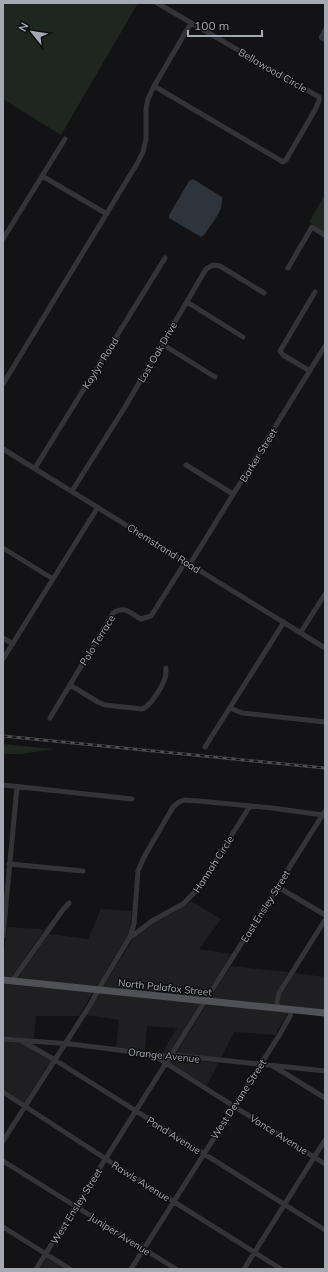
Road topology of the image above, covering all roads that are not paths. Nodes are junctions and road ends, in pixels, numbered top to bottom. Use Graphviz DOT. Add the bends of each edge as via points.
graph roads {
  1 [pos="157,3"];
  2 [pos="191,23"];
  3 [pos="154,86"];
  4 [pos="65,139"];
  5 [pos="42,176"];
  6 [pos="107,214"];
  7 [pos="325,235"];
  8 [pos="3,239"];
  9 [pos="165,258"];
  10 [pos="288,268"];
  11 [pos="315,292"];
  12 [pos="264,293"];
  13 [pos="187,302"];
  14 [pos="243,337"];
  15 [pos="162,344"];
  16 [pos="325,346"];
  17 [pos="310,371"];
  18 [pos="215,377"];
  19 [pos="3,384"];
  20 [pos="3,449"];
  21 [pos="186,465"];
  22 [pos="36,468"];
  23 [pos="72,491"];
  24 [pos="233,494"];
  25 [pos="98,507"];
  26 [pos="3,548"];
  27 [pos="188,562"];
  28 [pos="53,579"];
  29 [pos="325,594"];
  30 [pos="284,622"];
  31 [pos="301,632"];
  32 [pos="3,638"];
  33 [pos="13,644"];
  34 [pos="325,648"];
  35 [pos="3,659"];
  36 [pos="166,668"];
  37 [pos="70,685"];
  38 [pos="230,708"];
  39 [pos="50,718"];
  40 [pos="325,722"];
  41 [pos="205,748"];
  42 [pos="3,785"];
  43 [pos="17,787"];
  44 [pos="132,799"];
  45 [pos="250,806"];
  46 [pos="324,813"];
  47 [pos="9,864"];
  48 [pos="83,871"];
  49 [pos="278,886"];
  50 [pos="69,903"];
  51 [pos="325,915"];
  52 [pos="325,920"];
  53 [pos="3,936"];
  54 [pos="130,937"];
  55 [pos="3,980"];
  56 [pos="12,981"];
  57 [pos="98,990"];
  58 [pos="205,1001"];
  59 [pos="278,1008"];
  60 [pos="292,1010"];
  61 [pos="325,1013"];
  62 [pos="3,1039"];
  63 [pos="22,1041"];
  64 [pos="65,1044"];
  65 [pos="151,1054"];
  66 [pos="171,1056"];
  67 [pos="55,1060"];
  68 [pos="166,1063"];
  69 [pos="261,1064"];
  70 [pos="273,1066"];
  71 [pos="325,1071"];
  72 [pos="3,1092"];
  73 [pos="325,1098"];
  74 [pos="234,1106"];
  75 [pos="25,1107"];
  76 [pos="136,1111"];
  77 [pos="325,1140"];
  78 [pos="3,1141"];
  79 [pos="204,1154"];
  80 [pos="315,1157"];
  81 [pos="105,1159"];
  82 [pos="3,1161"];
  83 [pos="325,1164"];
  84 [pos="173,1201"];
  85 [pos="285,1204"];
  86 [pos="76,1206"];
  87 [pos="3,1227"];
  88 [pos="325,1230"];
  89 [pos="144,1249"];
  90 [pos="254,1252"];
  91 [pos="46,1254"];
  92 [pos="36,1269"];
  93 [pos="70,1269"];
  94 [pos="131,1269"];
  95 [pos="176,1269"];
  96 [pos="244,1269"];
  97 [pos="281,1269"];
  1 -- 2 [label="street, Bellawood Circle"];
  2 -- 3 [label="street"];
  2 -- 3 [label="street, Bellawood Circle" via="320,97 286,160 283,162"];
  3 -- 6 [label="street" via="146,109 146,139 143,152"];
  4 -- 5 [label="street"];
  5 -- 6 [label="street"];
  5 -- 8 [label="street"];
  6 -- 19 [label="street"];
  7 -- 10 [label="street" via="312,226"];
  9 -- 22 [label="street, Kaylyn Road"];
  11 -- 17 [label="street" via="280,351"];
  12 -- 13 [label="street, Lost Oak Drive" via="220,266 212,265 206,269"];
  13 -- 14 [label="street"];
  13 -- 15 [label="street, Lost Oak Drive"];
  15 -- 18 [label="street"];
  15 -- 23 [label="street, Lost Oak Drive"];
  16 -- 17 [label="street, Barker Street"];
  17 -- 24 [label="street, Barker Street"];
  20 -- 22 [label="street, Chemstrand Road"];
  21 -- 24 [label="street"];
  22 -- 23 [label="street, Chemstrand Road"];
  23 -- 25 [label="street, Chemstrand Road"];
  24 -- 27 [label="street, Barker Street"];
  25 -- 27 [label="street, Chemstrand Road"];
  25 -- 28 [label="street"];
  26 -- 28 [label="street"];
  27 -- 30 [label="street, Chemstrand Road"];
  27 -- 37 [label="street, Polo Terrace" via="151,616 141,619 123,609 112,613"];
  28 -- 33 [label="street"];
  29 -- 31 [label="street"];
  30 -- 31 [label="street, Chemstrand Road"];
  30 -- 38 [label="street"];
  31 -- 34 [label="street, Chemstrand Road"];
  32 -- 33 [label="street"];
  33 -- 35 [label="street"];
  36 -- 37 [label="street" via="166,678 154,699 142,709 105,705"];
  37 -- 39 [label="street, Polo Terrace"];
  38 -- 40 [label="street" via="242,713"];
  38 -- 41 [label="street"];
  42 -- 43 [label="street"];
  43 -- 44 [label="street"];
  43 -- 47 [label="street"];
  45 -- 46 [label="street"];
  45 -- 54 [label="street, Hannah Circle" via="197,890 183,904"];
  45 -- 54 [label="street" via="184,800 173,807 138,870 134,924"];
  46 -- 49 [label="street, East Ensley Street"];
  47 -- 48 [label="street"];
  47 -- 53 [label="street"];
  49 -- 51 [label="street"];
  49 -- 58 [label="street, East Ensley Street"];
  50 -- 56 [label="street"];
  52 -- 59 [label="street" via="279,993"];
  54 -- 57 [label="street"];
  55 -- 56 [label="main road, North Palafox Street"];
  56 -- 57 [label="main road, North Palafox Street"];
  57 -- 58 [label="main road, North Palafox Street"];
  57 -- 64 [label="street"];
  58 -- 59 [label="main road, North Palafox Street"];
  58 -- 66 [label="street, West Ensley Street"];
  59 -- 60 [label="main road, North Palafox Street"];
  60 -- 61 [label="main road, North Palafox Street"];
  60 -- 69 [label="street, West Devane Street"];
  62 -- 63 [label="street, Orange Avenue"];
  63 -- 64 [label="street, Orange Avenue"];
  63 -- 67 [label="street, Pond Avenue"];
  64 -- 65 [label="street, Orange Avenue"];
  64 -- 67 [label="street"];
  65 -- 66 [label="street, Orange Avenue"];
  65 -- 68 [label="street, Vance Avenue"];
  66 -- 68 [label="street, West Ensley Street"];
  66 -- 69 [label="street, Orange Avenue"];
  67 -- 75 [label="street"];
  67 -- 76 [label="street, Pond Avenue"];
  68 -- 74 [label="street, Vance Avenue"];
  68 -- 76 [label="street, West Ensley Street"];
  69 -- 70 [label="street, Orange Avenue"];
  69 -- 74 [label="street, West Devane Street"];
  70 -- 71 [label="street, Orange Avenue"];
  70 -- 73 [label="street"];
  72 -- 75 [label="street, Rawls Avenue"];
  74 -- 79 [label="street, West Devane Street"];
  74 -- 80 [label="street, Vance Avenue"];
  75 -- 78 [label="street"];
  75 -- 81 [label="street, Rawls Avenue"];
  76 -- 79 [label="street, Pond Avenue"];
  76 -- 81 [label="street, West Ensley Street"];
  77 -- 80 [label="street"];
  79 -- 84 [label="street, West Devane Street"];
  79 -- 85 [label="street, Pond Avenue"];
  80 -- 83 [label="street, Vance Avenue"];
  80 -- 85 [label="street"];
  81 -- 84 [label="street, Rawls Avenue"];
  81 -- 86 [label="street, West Ensley Street"];
  82 -- 86 [label="street, Juniper Avenue"];
  84 -- 89 [label="street, West Devane Street"];
  84 -- 90 [label="street, Rawls Avenue"];
  85 -- 88 [label="street, Pond Avenue"];
  85 -- 90 [label="street"];
  86 -- 89 [label="street, Juniper Avenue"];
  86 -- 91 [label="street, West Ensley Street"];
  87 -- 91 [label="street"];
  89 -- 94 [label="street, West Devane Street"];
  89 -- 95 [label="street, Juniper Avenue"];
  90 -- 96 [label="street"];
  90 -- 97 [label="street, Rawls Avenue"];
  91 -- 92 [label="street, West Ensley Street"];
  91 -- 93 [label="street"];
}
